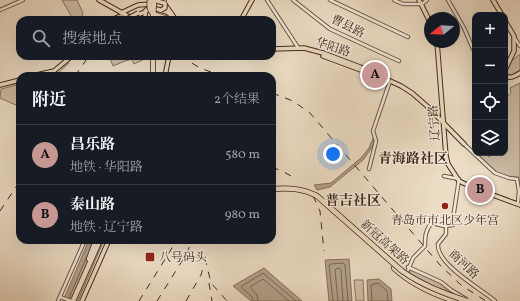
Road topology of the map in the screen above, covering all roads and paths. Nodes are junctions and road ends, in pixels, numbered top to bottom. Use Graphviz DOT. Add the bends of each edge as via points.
graph roads {
  1 [pos="23,0"];
  2 [pos="96,0"];
  3 [pos="99,0"];
  4 [pos="144,0"];
  5 [pos="252,0"];
  6 [pos="267,0"];
  7 [pos="293,0"];
  8 [pos="330,0"];
  9 [pos="394,0"];
  10 [pos="448,0"];
  11 [pos="493,0"];
  12 [pos="155,1"];
  13 [pos="422,1"];
  14 [pos="165,3"];
  15 [pos="146,5"];
  16 [pos="159,9"];
  17 [pos="0,10"];
  18 [pos="146,10"];
  19 [pos="115,11"];
  20 [pos="426,12"];
  21 [pos="500,12"];
  22 [pos="121,13"];
  23 [pos="139,13"];
  24 [pos="116,16"];
  25 [pos="124,16"];
  26 [pos="125,16"];
  27 [pos="129,16"];
  28 [pos="134,16"];
  29 [pos="145,16"];
  30 [pos="146,16"];
  31 [pos="154,16"];
  32 [pos="161,16"];
  33 [pos="170,16"];
  34 [pos="172,16"];
  35 [pos="243,16"];
  36 [pos="508,26"];
  37 [pos="514,36"];
  38 [pos="408,37"];
  39 [pos="520,46"];
  40 [pos="438,48"];
  41 [pos="439,48"];
  42 [pos="472,48"];
  43 [pos="276,49"];
  44 [pos="299,50"];
  45 [pos="68,60"];
  46 [pos="69,60"];
  47 [pos="154,60"];
  48 [pos="154,60"];
  49 [pos="167,60"];
  50 [pos="399,61"];
  51 [pos="508,64"];
  52 [pos="50,72"];
  53 [pos="54,72"];
  54 [pos="153,72"];
  55 [pos="153,72"];
  56 [pos="165,72"];
  57 [pos="520,73"];
  58 [pos="508,77"];
  59 [pos="16,80"];
  60 [pos="390,82"];
  61 [pos="0,84"];
  62 [pos="444,122"];
  63 [pos="464,144"];
  64 [pos="369,169"];
  65 [pos="444,176"];
  66 [pos="459,180"];
  67 [pos="276,190"];
  68 [pos="519,204"];
  69 [pos="433,224"];
  70 [pos="446,227"];
  71 [pos="83,244"];
  72 [pos="97,244"];
  73 [pos="97,244"];
  74 [pos="108,244"];
  75 [pos="394,266"];
  76 [pos="409,267"];
  77 [pos="406,274"];
  78 [pos="61,297"];
  79 [pos="58,301"];
  80 [pos="72,301"];
  81 [pos="83,301"];
  82 [pos="455,301"];
  83 [pos="460,301"];
  84 [pos="469,301"];
  85 [pos="495,301"];
  1 -- 17 [label="street"];
  2 -- 19 [label="main road"];
  3 -- 22 [label="main road"];
  4 -- 15 [label="street"];
  5 -- 35 [label="main road"];
  6 -- 44 [label="street, 华阳路"];
  7 -- 50 [label="street, 曹县路" via="330,29"];
  8 -- 38 [label="street"];
  9 -- 13 [label="street" via="403,4"];
  10 -- 42 [label="street"];
  11 -- 21 [label="main road"];
  12 -- 14 [label="main road, bridge"];
  12 -- 15 [label="main road"];
  12 -- 23 [label="main road"];
  12 -- 31 [label="highway, bridge"];
  12 -- 32 [label="highway, bridge" via="150,8 153,14"];
  13 -- 20 [label="main road"];
  14 -- 16 [label="main road, bridge" via="165,8"];
  14 -- 34 [label="main road"];
  15 -- 22 [label="main road" via="138,5"];
  16 -- 18 [label="main road"];
  16 -- 33 [label="main road, bridge"];
  18 -- 23 [label="main road"];
  18 -- 30 [label="main road"];
  19 -- 24 [label="main road"];
  19 -- 25 [label="main road"];
  22 -- 26 [label="main road"];
  23 -- 27 [label="main road" via="138,6 128,12"];
  23 -- 28 [label="main road, bridge"];
  23 -- 29 [label="main road"];
  36 -- 37 [label="main road"];
  37 -- 39 [label="street"];
  37 -- 51 [label="main road" via="514,51"];
  40 -- 62 [label="main road, 辽宁路"];
  41 -- 62 [label="main road, 辽宁路" via="443,70"];
  43 -- 44 [label="main road"];
  44 -- 60 [label="main road, 华阳路" via="347,64"];
  45 -- 52 [label="main road"];
  46 -- 53 [label="main road"];
  47 -- 54 [label="highway"];
  48 -- 55 [label="highway"];
  49 -- 56 [label="main road"];
  57 -- 58 [label="main road"];
  59 -- 61 [label="main road"];
  60 -- 62 [label="main road, 华阳路" via="412,93"];
  60 -- 64 [label="street" via="373,131 376,141"];
  62 -- 63 [label="main road, 华阳路"];
  62 -- 66 [label="main road, 辽宁路" via="447,160"];
  63 -- 68 [label="street" via="495,173 517,179"];
  65 -- 66 [label="street"];
  66 -- 68 [label="main road"];
  66 -- 70 [label="street" via="452,225"];
  67 -- 75 [label="highway, 新冠高架路, bridge" via="299,189 317,196"];
  69 -- 70 [label="street"];
  69 -- 76 [label="street" via="428,230 426,247 414,258"];
  69 -- 76 [label="street" via="426,232 425,246 413,258"];
  70 -- 85 [label="street, 商河路" via="446,234 438,244 439,253 468,283"];
  71 -- 78 [label="street"];
  72 -- 80 [label="highway"];
  73 -- 80 [label="highway"];
  74 -- 81 [label="main road"];
  75 -- 82 [label="highway, bridge" via="411,281"];
  75 -- 83 [label="highway, 新冠高架路, bridge" via="428,289"];
  75 -- 84 [label="highway, bridge" via="422,282"];
  75 -- 84 [label="highway, 新冠高架路, bridge" via="424,285"];
  76 -- 77 [label="street"];
  76 -- 84 [label="street" via="441,282"];
  77 -- 83 [label="main road" via="433,292"];
  77 -- 84 [label="main road" via="433,289"];
  78 -- 79 [label="street"];
  78 -- 80 [label="street"];
}
